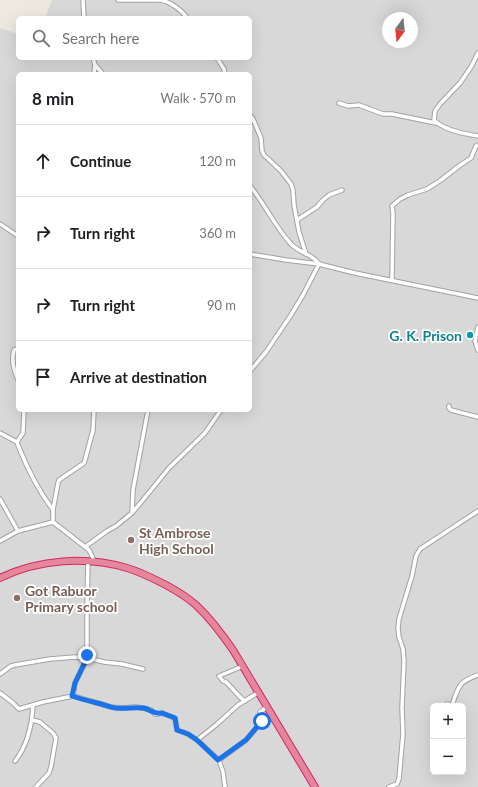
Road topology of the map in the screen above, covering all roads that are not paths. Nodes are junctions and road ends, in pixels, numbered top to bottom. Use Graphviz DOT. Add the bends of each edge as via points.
graph roads {
  1 [pos="84,0"];
  2 [pos="118,0"];
  3 [pos="160,0"];
  4 [pos="84,16"];
  5 [pos="186,16"];
  6 [pos="478,53"];
  7 [pos="94,60"];
  8 [pos="218,60"];
  9 [pos="95,65"];
  10 [pos="94,72"];
  11 [pos="101,72"];
  12 [pos="225,72"];
  13 [pos="339,103"];
  14 [pos="252,118"];
  15 [pos="437,123"];
  16 [pos="478,136"];
  17 [pos="478,145"];
  18 [pos="252,189"];
  19 [pos="342,190"];
  20 [pos="297,220"];
  21 [pos="0,224"];
  22 [pos="16,235"];
  23 [pos="252,254"];
  24 [pos="306,254"];
  25 [pos="319,264"];
  26 [pos="392,280"];
  27 [pos="478,298"];
  28 [pos="478,327"];
  29 [pos="16,349"];
  30 [pos="478,350"];
  31 [pos="252,369"];
  32 [pos="16,375"];
  33 [pos="449,406"];
  34 [pos="24,412"];
  35 [pos="94,412"];
  36 [pos="148,412"];
  37 [pos="220,412"];
  38 [pos="478,417"];
  39 [pos="0,433"];
  40 [pos="17,442"];
  41 [pos="0,499"];
  42 [pos="53,510"];
  43 [pos="478,511"];
  44 [pos="132,513"];
  45 [pos="53,522"];
  46 [pos="18,532"];
  47 [pos="0,541"];
  48 [pos="85,547"];
  49 [pos="91,562"];
  50 [pos="0,578"];
  51 [pos="87,658"];
  52 [pos="243,666"];
  53 [pos="143,669"];
  54 [pos="0,674"];
  55 [pos="478,675"];
  56 [pos="259,692"];
  57 [pos="0,693"];
  58 [pos="72,696"];
  59 [pos="245,700"];
  60 [pos="453,703"];
  61 [pos="33,705"];
  62 [pos="267,707"];
  63 [pos="32,720"];
  64 [pos="197,740"];
  65 [pos="218,760"];
  66 [pos="15,761"];
  67 [pos="36,787"];
  68 [pos="225,787"];
  69 [pos="315,787"];
  70 [pos="389,787"];
  1 -- 4 [label="street"];
  2 -- 3 [label="street"];
  3 -- 5 [label="street" via="179,9"];
  6 -- 15 [label="street" via="460,83 435,112 434,120"];
  7 -- 9 [label="street"];
  8 -- 12 [label="street"];
  9 -- 10 [label="street"];
  9 -- 11 [label="street"];
  13 -- 15 [label="street"];
  14 -- 20 [label="street" via="262,138 264,155 294,190"];
  15 -- 16 [label="street" via="461,133"];
  17 -- 26 [label="street" via="471,158 442,180 427,189 400,199 392,206"];
  18 -- 24 [label="street" via="286,238"];
  19 -- 20 [label="street" via="329,195 317,207"];
  20 -- 24 [label="street"];
  21 -- 22 [label="street"];
  23 -- 25 [label="street"];
  24 -- 25 [label="street"];
  25 -- 26 [label="street"];
  25 -- 31 [label="street" via="291,315"];
  26 -- 27 [label="street"];
  28 -- 30 [label="street" via="475,341"];
  29 -- 32 [label="street" via="13,367"];
  33 -- 38 [label="street" via="451,410"];
  34 -- 40 [label="street" via="23,433"];
  35 -- 42 [label="street" via="93,430 84,463 59,480"];
  36 -- 44 [label="street" via="133,490"];
  37 -- 44 [label="street" via="205,433 169,468"];
  39 -- 40 [label="street"];
  40 -- 42 [label="street" via="27,468"];
  41 -- 46 [label="street"];
  42 -- 45 [label="street"];
  43 -- 70 [label="street" via="420,549 416,556 399,620 404,661 403,734 397,784"];
  44 -- 48 [label="street"];
  45 -- 46 [label="street"];
  45 -- 48 [label="street"];
  46 -- 47 [label="street"];
  48 -- 49 [label="street" via="90,552"];
  49 -- 50 [label="highway" via="38,565"];
  49 -- 51 [label="street" via="87,605"];
  49 -- 52 [label="highway" via="138,572 181,594 210,619"];
  51 -- 53 [label="street"];
  51 -- 54 [label="street" via="50,659 15,664"];
  51 -- 58 [label="street"];
  52 -- 56 [label="highway"];
  52 -- 59 [label="street" via="219,676"];
  55 -- 60 [label="street" via="462,682"];
  56 -- 59 [label="street"];
  56 -- 62 [label="highway"];
  57 -- 61 [label="street" via="19,709"];
  58 -- 61 [label="street"];
  58 -- 64 [label="street" via="111,707 136,707 151,710 155,714 162,713 175,718 177,730"];
  59 -- 64 [label="street"];
  61 -- 63 [label="street"];
  62 -- 65 [label="street" via="260,712 262,721 246,740"];
  62 -- 69 [label="highway"];
  63 -- 66 [label="street" via="25,747"];
  63 -- 67 [label="street" via="40,722 56,738 49,773"];
  64 -- 65 [label="street"];
  65 -- 68 [label="street"];
}
